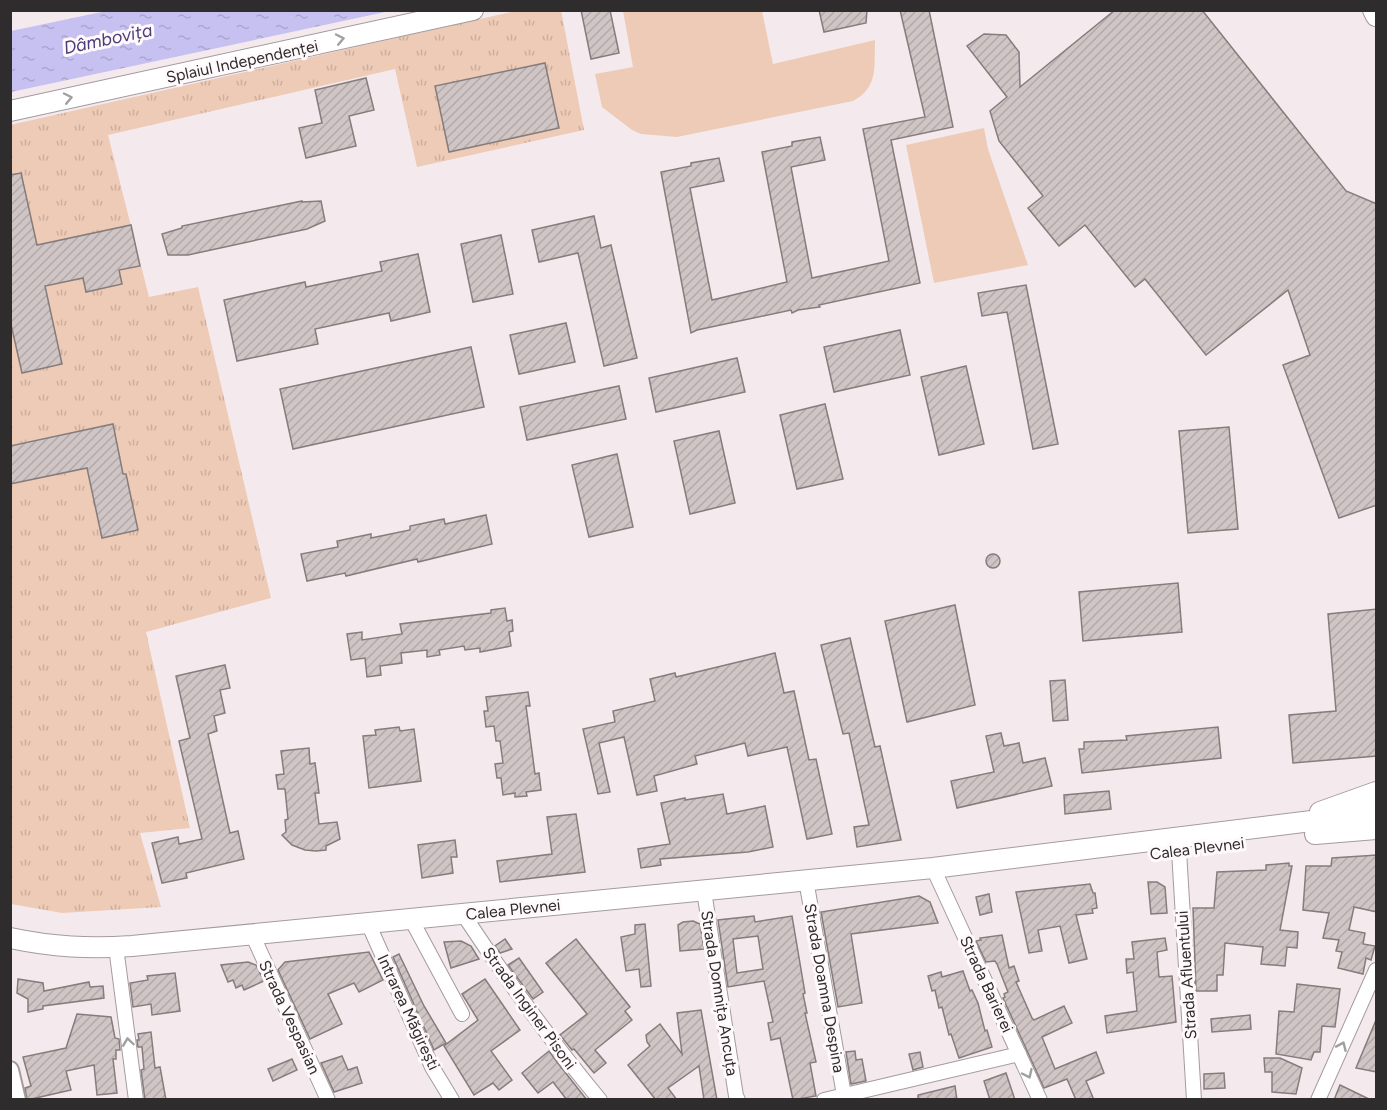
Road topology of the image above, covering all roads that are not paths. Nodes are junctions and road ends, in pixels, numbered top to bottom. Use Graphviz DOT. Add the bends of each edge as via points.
graph roads {
  1 [pos="473,10"];
  2 [pos="1373,10"];
  3 [pos="1377,15"];
  4 [pos="10,111"];
  5 [pos="1377,792"];
  6 [pos="1377,813"];
  7 [pos="1377,819"];
  8 [pos="1285,825"];
  9 [pos="1377,829"];
  10 [pos="1328,832"];
  11 [pos="1179,851"];
  12 [pos="1017,859"];
  13 [pos="933,868"];
  14 [pos="806,880"];
  15 [pos="704,891"];
  16 [pos="464,914"];
  17 [pos="411,919"];
  18 [pos="368,923"];
  19 [pos="252,934"];
  20 [pos="10,938"];
  21 [pos="116,947"];
  22 [pos="1377,970"];
  23 [pos="462,1014"];
  24 [pos="1019,1054"];
  25 [pos="10,1070"];
  26 [pos="844,1095"];
  27 [pos="737,1098"];
  28 [pos="16,1100"];
  29 [pos="136,1100"];
  30 [pos="328,1100"];
  31 [pos="452,1100"];
  32 [pos="600,1100"];
  33 [pos="824,1100"];
  34 [pos="1040,1100"];
  35 [pos="1194,1100"];
  36 [pos="1318,1100"];
  4 -- 1 [label="main road, Splaiul Independenței, one-way"];
  2 -- 3 [label="main road"];
  5 -- 8 [label="main road, Calea Plevnei"];
  6 -- 8 [label="main road, Calea Plevnei"];
  7 -- 10 [label="main road"];
  8 -- 12 [label="main road, Calea Plevnei"];
  9 -- 10 [label="main road, Calea Plevnei"];
  10 -- 11 [label="main road, Calea Plevnei"];
  11 -- 12 [label="main road, Calea Plevnei" via="1091,859"];
  11 -- 35 [label="street, Strada Afluentului"];
  12 -- 13 [label="main road, Calea Plevnei"];
  13 -- 14 [label="main road, Calea Plevnei"];
  13 -- 24 [label="street, Strada Barierei"];
  14 -- 15 [label="main road, Calea Plevnei"];
  14 -- 26 [label="street, Strada Doamna Despina"];
  15 -- 16 [label="main road, Calea Plevnei"];
  15 -- 27 [label="street, Strada Domnița Ancuța"];
  16 -- 17 [label="main road, Calea Plevnei"];
  16 -- 32 [label="street, Strada Inginer Pisoni" via="554,1044"];
  17 -- 18 [label="main road, Calea Plevnei"];
  17 -- 23 [label="street"];
  18 -- 19 [label="main road, Calea Plevnei"];
  18 -- 31 [label="street, Intrarea Măgirești" via="432,1066"];
  19 -- 21 [label="main road, Calea Plevnei"];
  19 -- 30 [label="street, Strada Vespasian"];
  20 -- 21 [label="main road, Calea Plevnei" via="63,947"];
  29 -- 21 [label="street, one-way"];
  36 -- 22 [label="street, one-way"];
  24 -- 26 [label="street"];
  24 -- 34 [label="street, Strada Barierei, one-way"];
  25 -- 28 [label="street"];
  26 -- 33 [label="street"];
}
